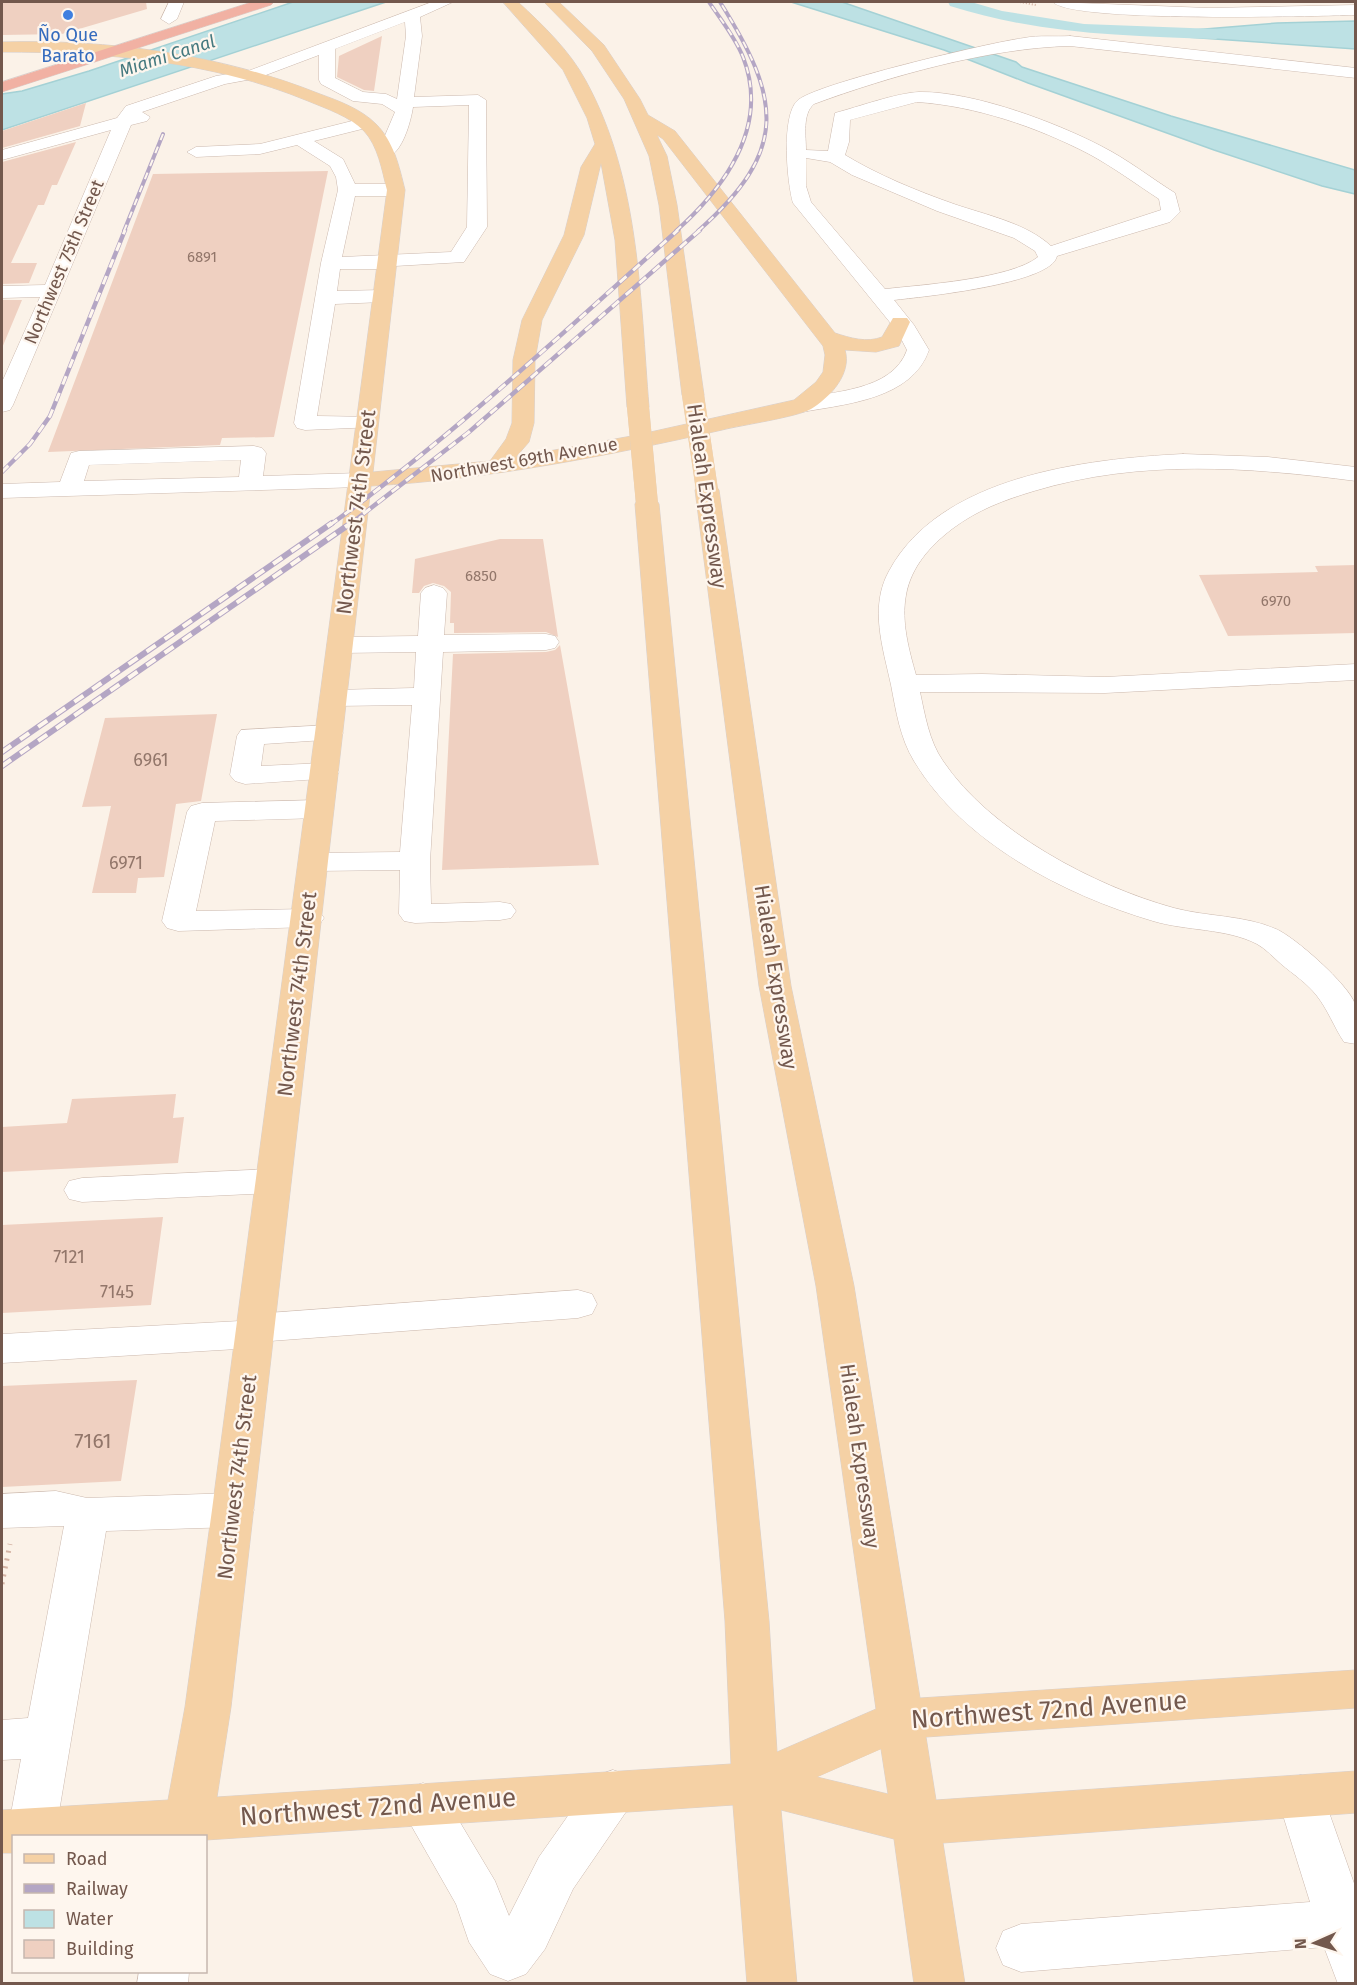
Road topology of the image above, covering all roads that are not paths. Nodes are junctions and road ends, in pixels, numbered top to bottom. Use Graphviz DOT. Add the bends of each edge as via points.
graph roads {
  1 [pos="176,2"];
  2 [pos="224,2"];
  3 [pos="266,2"];
  4 [pos="445,2"];
  5 [pos="510,2"];
  6 [pos="551,2"];
  7 [pos="1061,2"];
  8 [pos="1134,6"];
  9 [pos="1356,10"];
  10 [pos="412,13"];
  11 [pos="169,19"];
  12 [pos="327,46"];
  13 [pos="2,47"];
  14 [pos="76,49"];
  15 [pos="111,52"];
  16 [pos="1356,62"];
  17 [pos="1302,67"];
  18 [pos="2,73"];
  19 [pos="1356,74"];
  20 [pos="252,75"];
  21 [pos="2,87"];
  22 [pos="404,106"];
  23 [pos="641,118"];
  24 [pos="364,123"];
  25 [pos="122,128"];
  26 [pos="299,139"];
  27 [pos="604,143"];
  28 [pos="195,152"];
  29 [pos="387,152"];
  30 [pos="797,152"];
  31 [pos="2,155"];
  32 [pos="835,157"];
  33 [pos="347,190"];
  34 [pos="396,190"];
  35 [pos="1044,260"];
  36 [pos="387,261"];
  37 [pos="331,263"];
  38 [pos="53,291"];
  39 [pos="2,292"];
  40 [pos="383,296"];
  41 [pos="879,296"];
  42 [pos="325,298"];
  43 [pos="44,312"];
  44 [pos="22,313"];
  45 [pos="900,322"];
  46 [pos="828,338"];
  47 [pos="2,405"];
  48 [pos="802,405"];
  49 [pos="367,422"];
  50 [pos="523,423"];
  51 [pos="584,451"];
  52 [pos="498,468"];
  53 [pos="1356,474"];
  54 [pos="360,480"];
  55 [pos="2,491"];
  56 [pos="434,594"];
  57 [pos="546,642"];
  58 [pos="429,643"];
  59 [pos="340,645"];
  60 [pos="1356,672"];
  61 [pos="905,684"];
  62 [pos="426,696"];
  63 [pos="334,698"];
  64 [pos="329,733"];
  65 [pos="324,772"];
  66 [pos="320,809"];
  67 [pos="415,861"];
  68 [pos="314,862"];
  69 [pos="500,911"];
  70 [pos="308,918"];
  71 [pos="1355,1033"];
  72 [pos="272,1181"];
  73 [pos="82,1190"];
  74 [pos="578,1305"];
  75 [pos="254,1331"];
  76 [pos="2,1349"];
  77 [pos="233,1510"];
  78 [pos="87,1515"];
  79 [pos="6,1525"];
  80 [pos="1356,1689"];
  81 [pos="900,1719"];
  82 [pos="49,1737"];
  83 [pos="2,1740"];
  84 [pos="755,1783"];
  85 [pos="613,1791"];
  86 [pos="1356,1792"];
  87 [pos="1300,1796"];
  88 [pos="423,1804"];
  89 [pos="917,1822"];
  90 [pos="188,1828"];
  91 [pos="17,1831"];
  92 [pos="1348,1921"];
  93 [pos="1021,1948"];
  94 [pos="1356,1967"];
  95 [pos="508,1970"];
  96 [pos="772,1983"];
  97 [pos="940,1983"];
  1 -- 11 [label="street"];
  2 -- 11 [label="highway"];
  3 -- 15 [label="highway"];
  4 -- 10 [label="street"];
  5 -- 27 [label="main road" via="543,34 577,80"];
  6 -- 23 [label="main road, Hialeah Expressway" via="598,48"];
  7 -- 8 [label="street"];
  8 -- 9 [label="street" via="1221,13"];
  10 -- 12 [label="street"];
  10 -- 22 [label="street" via="414,36"];
  11 -- 14 [label="highway"];
  12 -- 20 [label="street"];
  12 -- 22 [label="street" via="327,80 359,97 386,99"];
  13 -- 14 [label="main road, Northwest 74th Street"];
  14 -- 15 [label="main road, Northwest 74th Street"];
  14 -- 18 [label="highway"];
  15 -- 20 [label="main road, Northwest 74th Street"];
  15 -- 21 [label="highway"];
  16 -- 17 [label="street"];
  17 -- 19 [label="street"];
  17 -- 30 [label="street" via="1070,41 1026,42 849,85 808,100 799,113"];
  20 -- 24 [label="main road, Northwest 74th Street" via="330,104"];
  20 -- 25 [label="street" via="240,84 142,117"];
  22 -- 29 [label="street" via="403,119"];
  22 -- 36 [label="street" via="478,100 477,227 458,258"];
  23 -- 46 [label="main road" via="669,135"];
  23 -- 81 [label="main road, Hialeah Expressway, bridge" via="658,156 668,205 778,1007 835,1286"];
  24 -- 26 [label="street"];
  24 -- 29 [label="main road, Northwest 74th Street"];
  25 -- 31 [label="street" via="80,132"];
  25 -- 38 [label="street, Northwest 75th Street"];
  26 -- 28 [label="street" via="260,149"];
  26 -- 33 [label="street" via="337,163"];
  27 -- 50 [label="main road" via="590,167 574,235 532,320 524,360"];
  27 -- 84 [label="main road, bridge" via="614,175 627,262 747,1621"];
  29 -- 34 [label="main road, Northwest 74th Street"];
  30 -- 32 [label="street"];
  30 -- 41 [label="street" via="797,186 802,203"];
  32 -- 35 [label="street" via="858,171 944,207 1021,234"];
  32 -- 35 [label="street" via="841,117 917,97 947,99 980,106 1065,136 1168,196 1171,212 1163,218"];
  33 -- 34 [label="street"];
  33 -- 37 [label="street"];
  34 -- 36 [label="main road, Northwest 74th Street"];
  35 -- 41 [label="street" via="1009,277"];
  36 -- 37 [label="street"];
  36 -- 40 [label="main road, Northwest 74th Street"];
  37 -- 42 [label="street"];
  38 -- 39 [label="street"];
  38 -- 43 [label="street, Northwest 75th Street"];
  40 -- 42 [label="street"];
  40 -- 49 [label="main road, Northwest 74th Street"];
  41 -- 45 [label="street"];
  42 -- 49 [label="street" via="305,423"];
  43 -- 44 [label="street"];
  43 -- 47 [label="street, Northwest 75th Street"];
  45 -- 46 [label="main road" via="891,341 880,345 855,345"];
  45 -- 48 [label="street, Northwest 69th Avenue" via="918,350 914,363 904,374 871,390"];
  46 -- 48 [label="main road" via="836,353 834,373 824,388"];
  48 -- 51 [label="main road, Northwest 69th Avenue"];
  49 -- 54 [label="main road, Northwest 74th Street"];
  50 -- 51 [label="main road" via="545,439"];
  50 -- 52 [label="main road" via="517,442"];
  51 -- 52 [label="main road, Northwest 69th Avenue"];
  52 -- 54 [label="main road, Northwest 69th Avenue"];
  53 -- 61 [label="street" via="1282,464 1182,460 1095,467 1054,476 966,507 931,531 904,560 893,593 890,632"];
  54 -- 55 [label="street, Northwest 69th Avenue"];
  54 -- 59 [label="main road, Northwest 74th Street"];
  56 -- 58 [label="street"];
  57 -- 58 [label="street"];
  58 -- 59 [label="street"];
  58 -- 62 [label="street"];
  59 -- 63 [label="main road, Northwest 74th Street"];
  60 -- 61 [label="street" via="1105,685"];
  61 -- 71 [label="street" via="916,732 928,760 953,794 997,833 1051,866 1118,898 1166,915 1268,936 1326,987"];
  62 -- 63 [label="street"];
  62 -- 67 [label="street"];
  63 -- 64 [label="main road, Northwest 74th Street"];
  64 -- 65 [label="main road, Northwest 74th Street"];
  64 -- 65 [label="street" via="251,736 245,775"];
  65 -- 66 [label="main road, Northwest 74th Street"];
  66 -- 68 [label="main road, Northwest 74th Street"];
  66 -- 70 [label="street" via="202,812 178,921"];
  67 -- 68 [label="street"];
  67 -- 69 [label="street" via="415,914"];
  68 -- 70 [label="main road, Northwest 74th Street"];
  70 -- 72 [label="main road, Northwest 74th Street"];
  72 -- 73 [label="street"];
  72 -- 75 [label="main road, Northwest 74th Street"];
  74 -- 75 [label="street"];
  75 -- 76 [label="street"];
  75 -- 77 [label="main road, Northwest 74th Street"];
  77 -- 78 [label="street"];
  77 -- 90 [label="main road, Northwest 74th Street"];
  78 -- 79 [label="street" via="56,1508"];
  78 -- 82 [label="street"];
  80 -- 81 [label="main road, Northwest 72nd Avenue"];
  81 -- 84 [label="main road, Northwest 72nd Avenue"];
  81 -- 89 [label="main road, Hialeah Expressway"];
  82 -- 83 [label="street"];
  82 -- 91 [label="street"];
  84 -- 85 [label="main road, Northwest 72nd Avenue"];
  84 -- 89 [label="main road, Northwest 72nd Avenue"];
  84 -- 96 [label="main road"];
  85 -- 88 [label="main road, Northwest 72nd Avenue"];
  85 -- 95 [label="street" via="544,1893"];
  86 -- 87 [label="main road, Northwest 72nd Avenue"];
  87 -- 89 [label="main road, Northwest 72nd Avenue"];
  87 -- 92 [label="street"];
  88 -- 90 [label="main road, Northwest 72nd Avenue"];
  88 -- 95 [label="street" via="478,1897"];
  89 -- 97 [label="main road, Hialeah Expressway"];
  90 -- 91 [label="main road, Northwest 72nd Avenue"];
  92 -- 93 [label="street"];
  92 -- 94 [label="street"];
}
